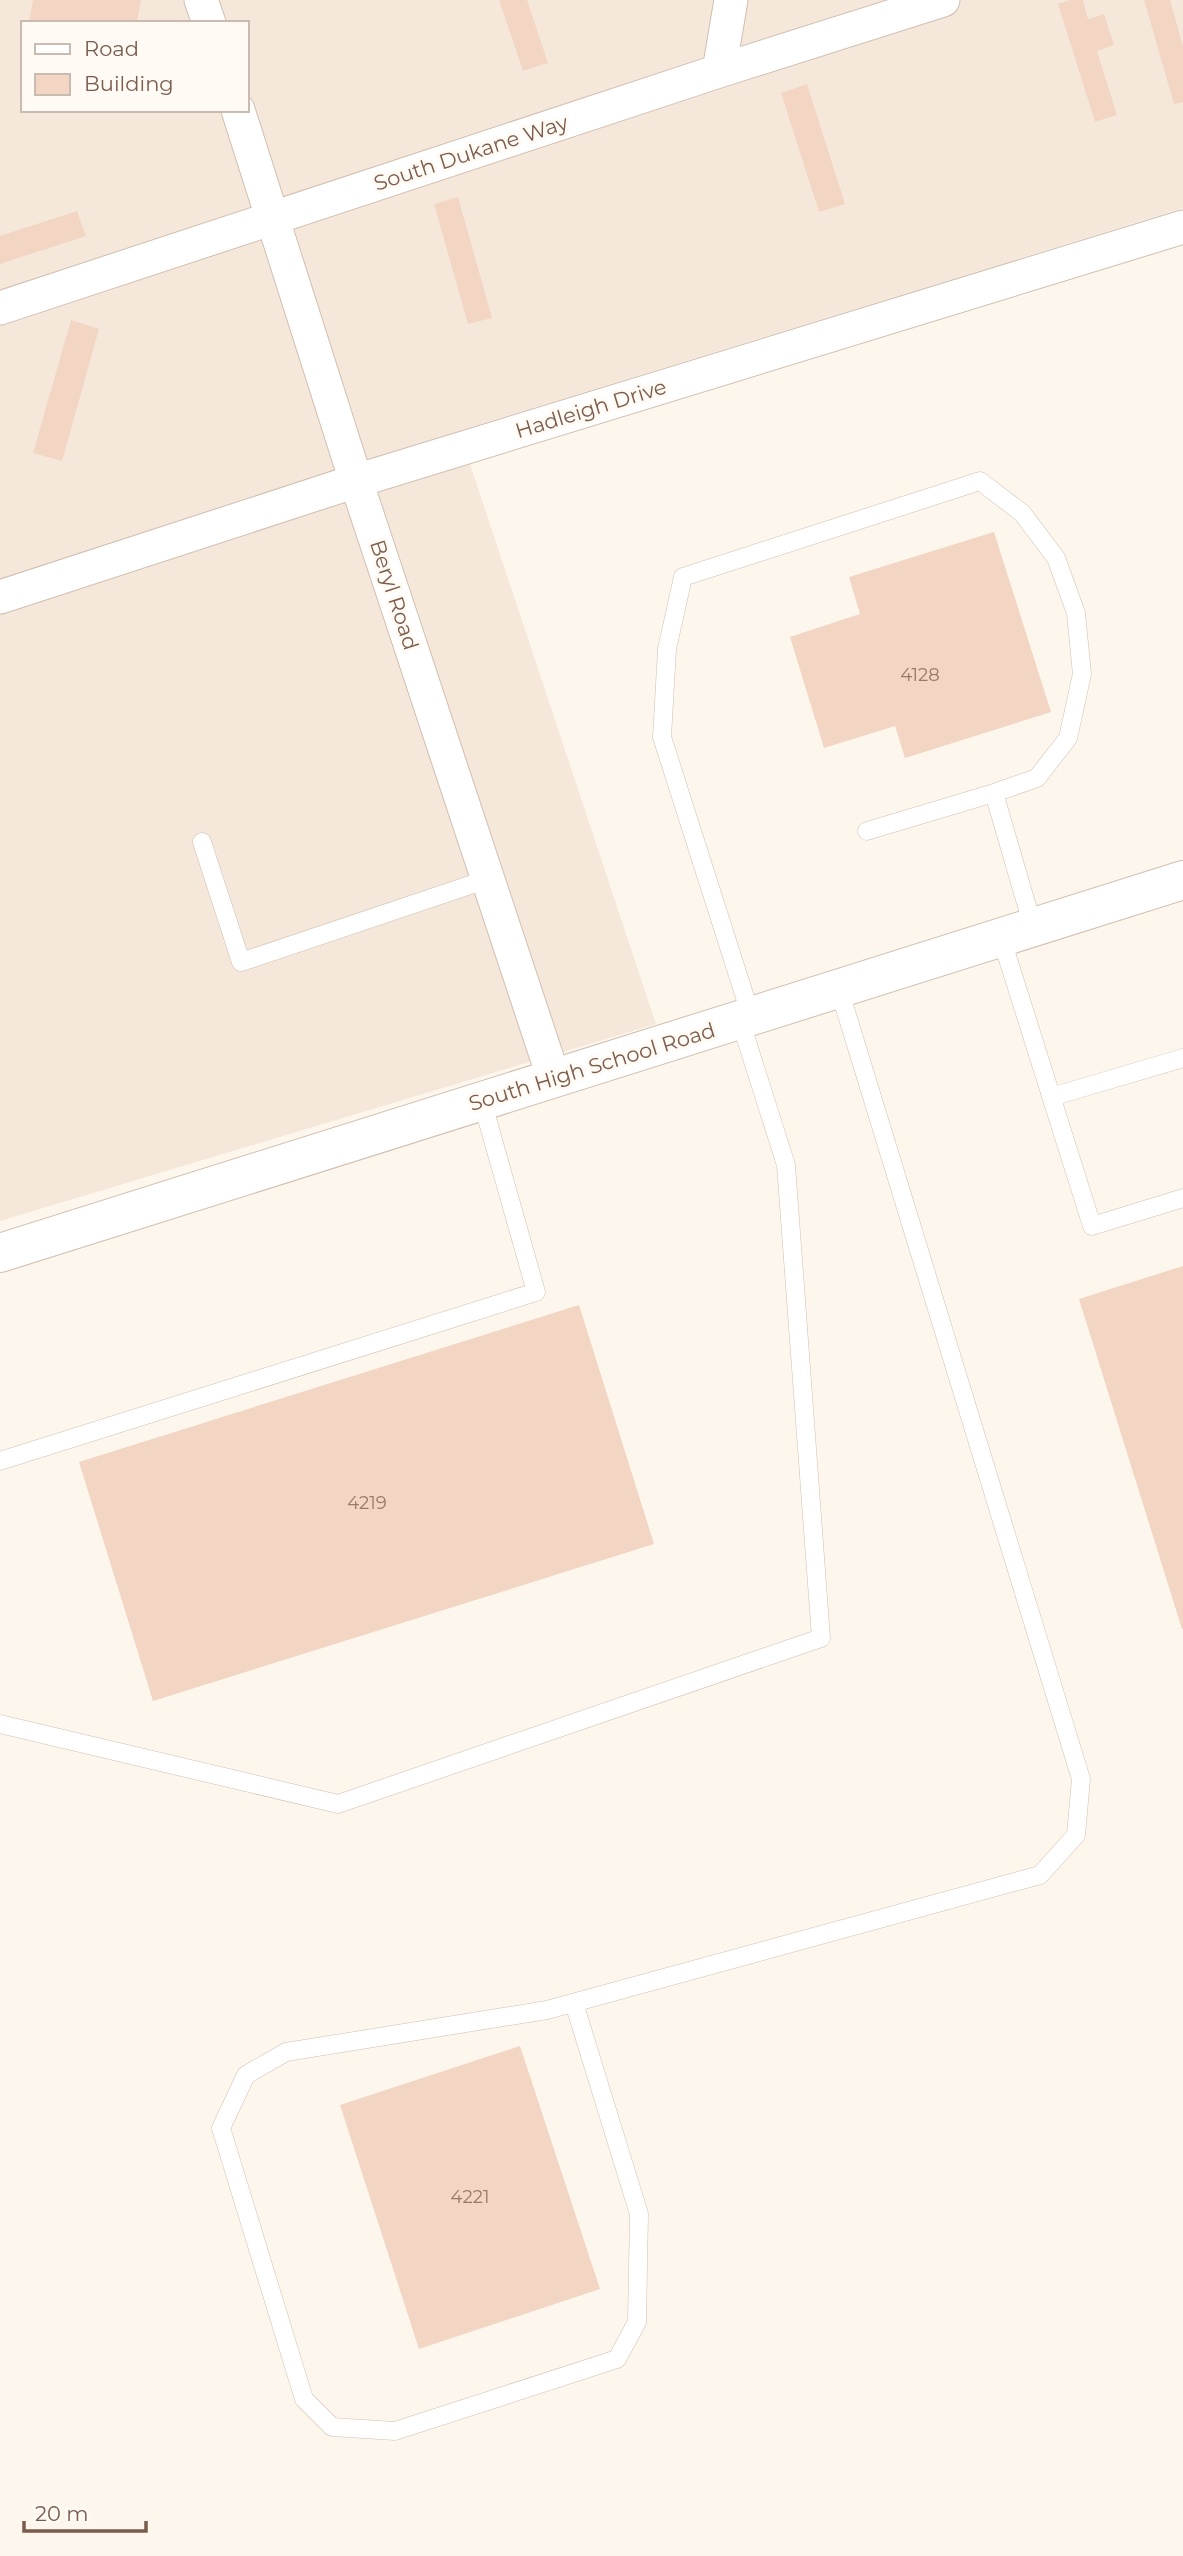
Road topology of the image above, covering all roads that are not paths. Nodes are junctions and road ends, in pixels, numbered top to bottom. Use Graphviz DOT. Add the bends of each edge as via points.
graph roads {
  1 [pos="201,0"];
  2 [pos="731,0"];
  3 [pos="943,0"];
  4 [pos="208,21"];
  5 [pos="719,71"];
  6 [pos="239,112"];
  7 [pos="273,219"];
  8 [pos="1183,227"];
  9 [pos="0,308"];
  10 [pos="356,481"];
  11 [pos="0,597"];
  12 [pos="994,793"];
  13 [pos="867,831"];
  14 [pos="202,842"];
  15 [pos="488,879"];
  16 [pos="1183,880"];
  17 [pos="1017,932"];
  18 [pos="839,989"];
  19 [pos="746,1018"];
  20 [pos="1183,1058"];
  21 [pos="554,1079"];
  22 [pos="1051,1097"];
  23 [pos="482,1101"];
  24 [pos="1183,1198"];
  25 [pos="0,1253"];
  26 [pos="0,1461"];
  27 [pos="0,1724"];
  28 [pos="574,2003"];
  1 -- 4 [label="street"];
  2 -- 5 [label="street"];
  3 -- 5 [label="street, South Dukane Way"];
  5 -- 7 [label="street, South Dukane Way"];
  6 -- 7 [label="street, Beryl Road"];
  7 -- 9 [label="street, South Dukane Way"];
  7 -- 10 [label="street, Beryl Road"];
  8 -- 10 [label="street, Hadleigh Drive"];
  10 -- 11 [label="street, Hadleigh Drive"];
  10 -- 15 [label="street, Beryl Road"];
  12 -- 13 [label="lane"];
  12 -- 17 [label="lane"];
  12 -- 19 [label="lane" via="1037,778 1068,738 1082,674 1076,613 1056,558 1022,513 980,481 683,577 667,649 662,737"];
  14 -- 15 [label="lane" via="241,962"];
  15 -- 21 [label="street, Beryl Road"];
  16 -- 17 [label="street, South High School Road"];
  17 -- 18 [label="street, South High School Road"];
  17 -- 22 [label="lane"];
  18 -- 19 [label="street, South High School Road"];
  18 -- 28 [label="lane" via="1081,1779 1076,1835 1040,1875"];
  19 -- 21 [label="street, South High School Road"];
  19 -- 27 [label="lane" via="786,1164 821,1638 338,1804"];
  20 -- 22 [label="lane"];
  21 -- 23 [label="street, South High School Road"];
  22 -- 24 [label="lane" via="1092,1226"];
  23 -- 25 [label="street, South High School Road"];
  23 -- 26 [label="lane" via="536,1292"];
  28 -- 28 [label="lane" via="286,2052 246,2075 221,2128 304,2399 332,2427 395,2431 617,2359 637,2322 639,2214"];
}
